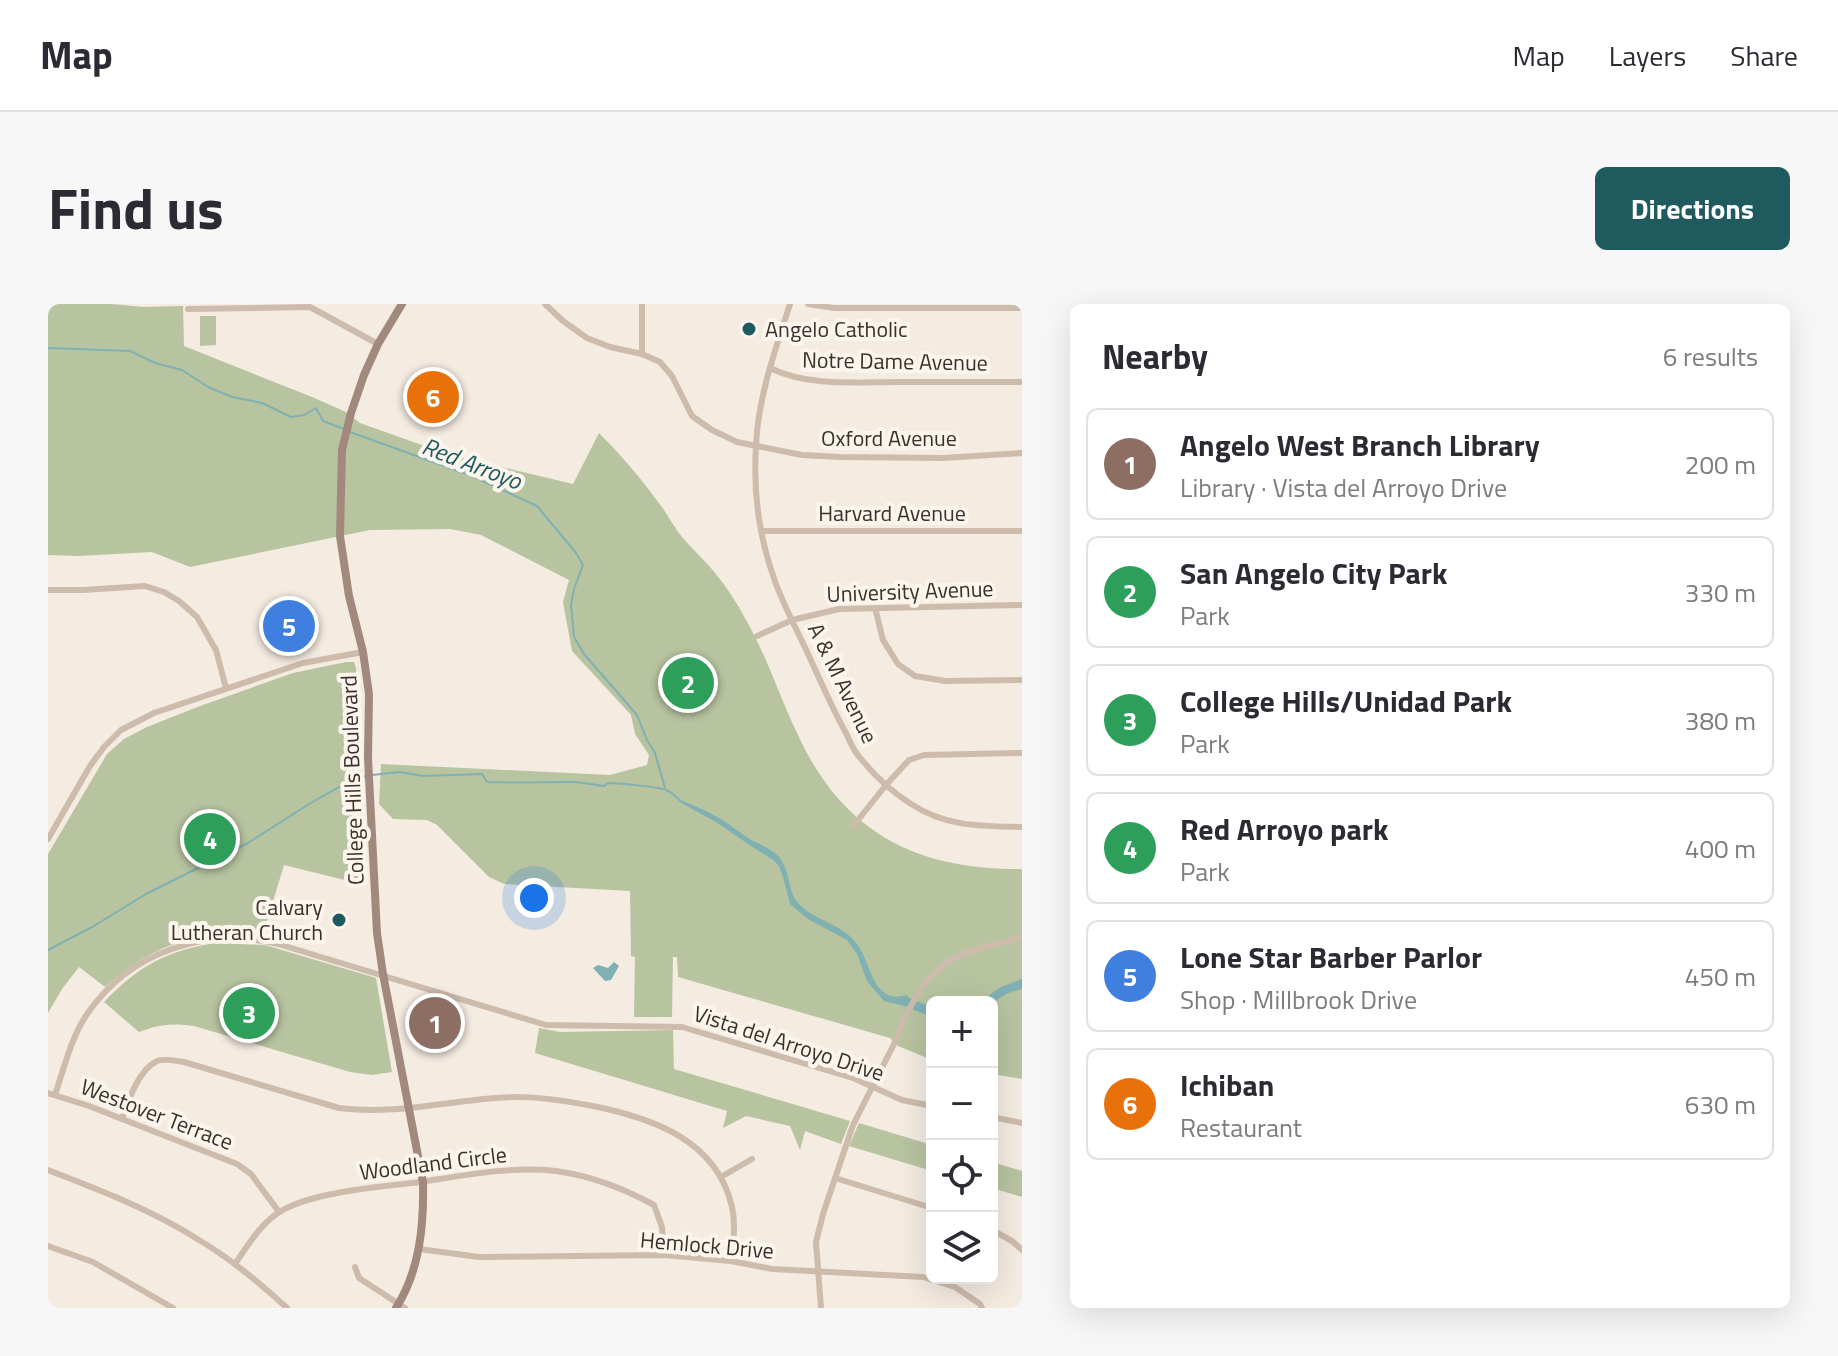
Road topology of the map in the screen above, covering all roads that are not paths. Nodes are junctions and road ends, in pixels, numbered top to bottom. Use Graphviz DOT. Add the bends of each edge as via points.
graph roads {
  1 [pos="402,304"];
  2 [pos="545,304"];
  3 [pos="642,304"];
  4 [pos="790,304"];
  5 [pos="808,304"];
  6 [pos="225,306"];
  7 [pos="1022,308"];
  8 [pos="188,309"];
  9 [pos="378,344"];
  10 [pos="642,354"];
  11 [pos="770,368"];
  12 [pos="1022,382"];
  13 [pos="756,446"];
  14 [pos="1022,453"];
  15 [pos="761,531"];
  16 [pos="1022,531"];
  17 [pos="48,590"];
  18 [pos="1022,605"];
  19 [pos="875,608"];
  20 [pos="792,620"];
  21 [pos="757,636"];
  22 [pos="363,652"];
  23 [pos="1022,680"];
  24 [pos="226,688"];
  25 [pos="1022,753"];
  26 [pos="886,785"];
  27 [pos="854,825"];
  28 [pos="1022,827"];
  29 [pos="48,839"];
  30 [pos="1022,937"];
  31 [pos="383,974"];
  32 [pos="871,1087"];
  33 [pos="51,1094"];
  34 [pos="926,1105"];
  35 [pos="409,1110"];
  36 [pos="998,1118"];
  37 [pos="122,1119"];
  38 [pos="1022,1123"];
  39 [pos="752,1159"];
  40 [pos="48,1170"];
  41 [pos="721,1177"];
  42 [pos="835,1178"];
  43 [pos="423,1182"];
  44 [pos="926,1206"];
  45 [pos="279,1212"];
  46 [pos="998,1233"];
  47 [pos="48,1246"];
  48 [pos="419,1249"];
  49 [pos="1022,1250"];
  50 [pos="664,1255"];
  51 [pos="731,1261"];
  52 [pos="235,1264"];
  53 [pos="355,1267"];
  54 [pos="819,1273"];
  55 [pos="400,1307"];
  56 [pos="173,1308"];
  57 [pos="287,1308"];
  58 [pos="821,1308"];
  59 [pos="982,1308"];
  1 -- 9 [label="street, College Hills Boulevard"];
  2 -- 10 [label="street" via="587,338"];
  3 -- 10 [label="street"];
  4 -- 11 [label="street, A & M Avenue"];
  5 -- 7 [label="street"];
  6 -- 8 [label="street"];
  6 -- 9 [label="street" via="310,307"];
  9 -- 22 [label="street, College Hills Boulevard" via="342,450 340,536"];
  10 -- 13 [label="street, Oxford Avenue" via="660,362 672,376 692,416 737,442"];
  11 -- 12 [label="street, Notre Dame Avenue" via="801,379 841,382"];
  11 -- 13 [label="street, A & M Avenue"];
  13 -- 14 [label="street, Oxford Avenue" via="839,457"];
  13 -- 15 [label="street, A & M Avenue"];
  15 -- 16 [label="street, Harvard Avenue"];
  15 -- 20 [label="street, A & M Avenue"];
  17 -- 24 [label="street" via="145,586 164,592 197,617 216,650"];
  18 -- 19 [label="street, University Avenue"];
  19 -- 20 [label="street, University Avenue" via="839,609"];
  19 -- 23 [label="street" via="883,640 898,664 915,676"];
  20 -- 21 [label="street, University Avenue"];
  20 -- 26 [label="street, A & M Avenue" via="858,757"];
  22 -- 24 [label="street" via="303,663"];
  22 -- 31 [label="street, College Hills Boulevard"];
  24 -- 29 [label="street" via="121,730 90,766"];
  25 -- 26 [label="street" via="924,755 909,760"];
  26 -- 27 [label="street"];
  26 -- 28 [label="street, A & M Avenue" via="911,804 955,823"];
  30 -- 32 [label="street" via="967,952 925,982"];
  31 -- 32 [label="street, Vista del Arroyo Drive" via="546,1025 682,1027"];
  31 -- 33 [label="street, Vista del Arroyo Drive" via="258,939 202,940 168,950 105,992 86,1016"];
  31 -- 35 [label="street, College Hills Boulevard"];
  32 -- 34 [label="street, Vista del Arroyo Drive"];
  32 -- 42 [label="street"];
  33 -- 37 [label="street, Westover Terrace"];
  35 -- 37 [label="street" via="339,1108 169,1060 157,1061 146,1071"];
  35 -- 41 [label="street" via="498,1097 608,1109 680,1135"];
  35 -- 43 [label="street, College Hills Boulevard"];
  36 -- 38 [label="street"];
  37 -- 45 [label="street, Westover Terrace" via="237,1164"];
  39 -- 41 [label="street"];
  40 -- 52 [label="street" via="162,1219"];
  41 -- 51 [label="street" via="732,1207"];
  42 -- 44 [label="street"];
  42 -- 54 [label="street" via="816,1242"];
  43 -- 45 [label="street, Woodland Circle" via="297,1202"];
  43 -- 48 [label="street, College Hills Boulevard"];
  43 -- 50 [label="street, Woodland Circle" via="516,1171 591,1177 654,1205"];
  45 -- 52 [label="street, Woodland Circle"];
  46 -- 49 [label="street"];
  47 -- 56 [label="street" via="93,1262"];
  48 -- 50 [label="street, Hemlock Drive" via="479,1257"];
  48 -- 55 [label="street, College Hills Boulevard"];
  50 -- 51 [label="street, Hemlock Drive"];
  51 -- 54 [label="street, Hemlock Drive"];
  52 -- 57 [label="street"];
  53 -- 55 [label="street" via="359,1278"];
  54 -- 58 [label="street"];
  54 -- 59 [label="street, Hemlock Drive" via="923,1277 955,1287"];
}
